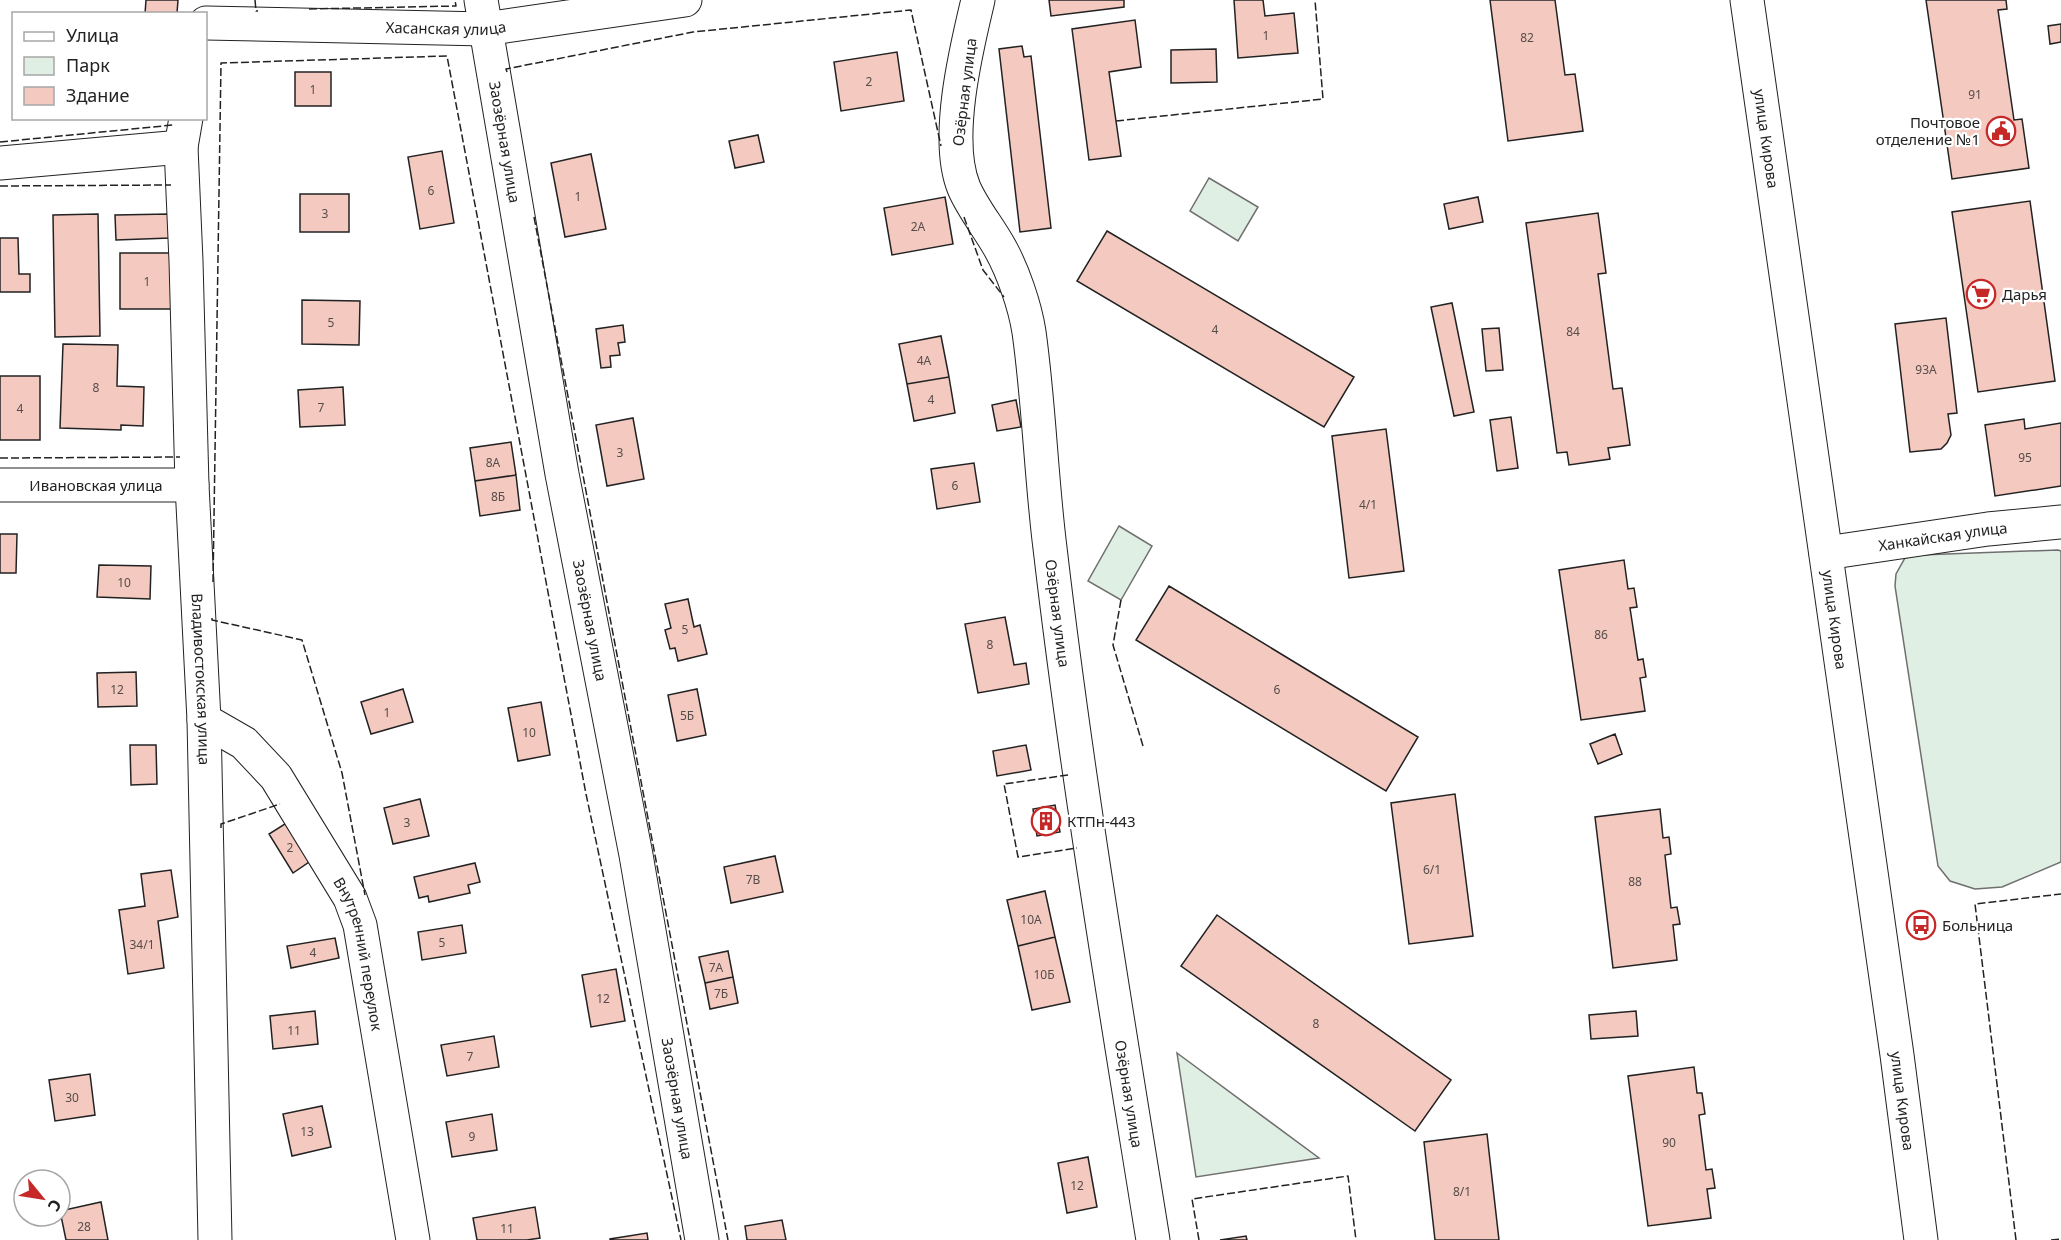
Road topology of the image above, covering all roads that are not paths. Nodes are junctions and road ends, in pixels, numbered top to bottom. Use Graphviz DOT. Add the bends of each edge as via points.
graph roads {
  1 [pos="685,0"];
  2 [pos="978,0"];
  3 [pos="1747,0"];
  4 [pos="483,15"];
  5 [pos="207,23"];
  6 [pos="183,133"];
  7 [pos="0,163"];
  8 [pos="0,485"];
  9 [pos="192,485"];
  10 [pos="2061,522"];
  11 [pos="1826,553"];
  12 [pos="204,720"];
  13 [pos="215,1240"];
  14 [pos="413,1240"];
  15 [pos="702,1240"];
  16 [pos="1153,1240"];
  17 [pos="1921,1240"];
  1 -- 4 [label="street, Хасанская улица"];
  2 -- 16 [label="street, Озёрная улица" via="960,98 956,150 964,188 1002,250 1028,329 1049,546 1090,848"];
  3 -- 11 [label="street, улица Кирова"];
  4 -- 5 [label="street, Хасанская улица"];
  4 -- 15 [label="street, Заозёрная улица" via="562,474 636,855"];
  6 -- 7 [label="street"];
  6 -- 9 [label="street, Владивостокская улица"];
  8 -- 9 [label="street, Ивановская улица"];
  9 -- 12 [label="street, Владивостокская улица"];
  10 -- 11 [label="street, Ханкайская улица" via="1988,528"];
  11 -- 17 [label="street, улица Кирова"];
  12 -- 13 [label="street, Владивостокская улица"];
  12 -- 14 [label="street, Внутренний переулок" via="244,743 276,777 350,898 360,925"];
}
